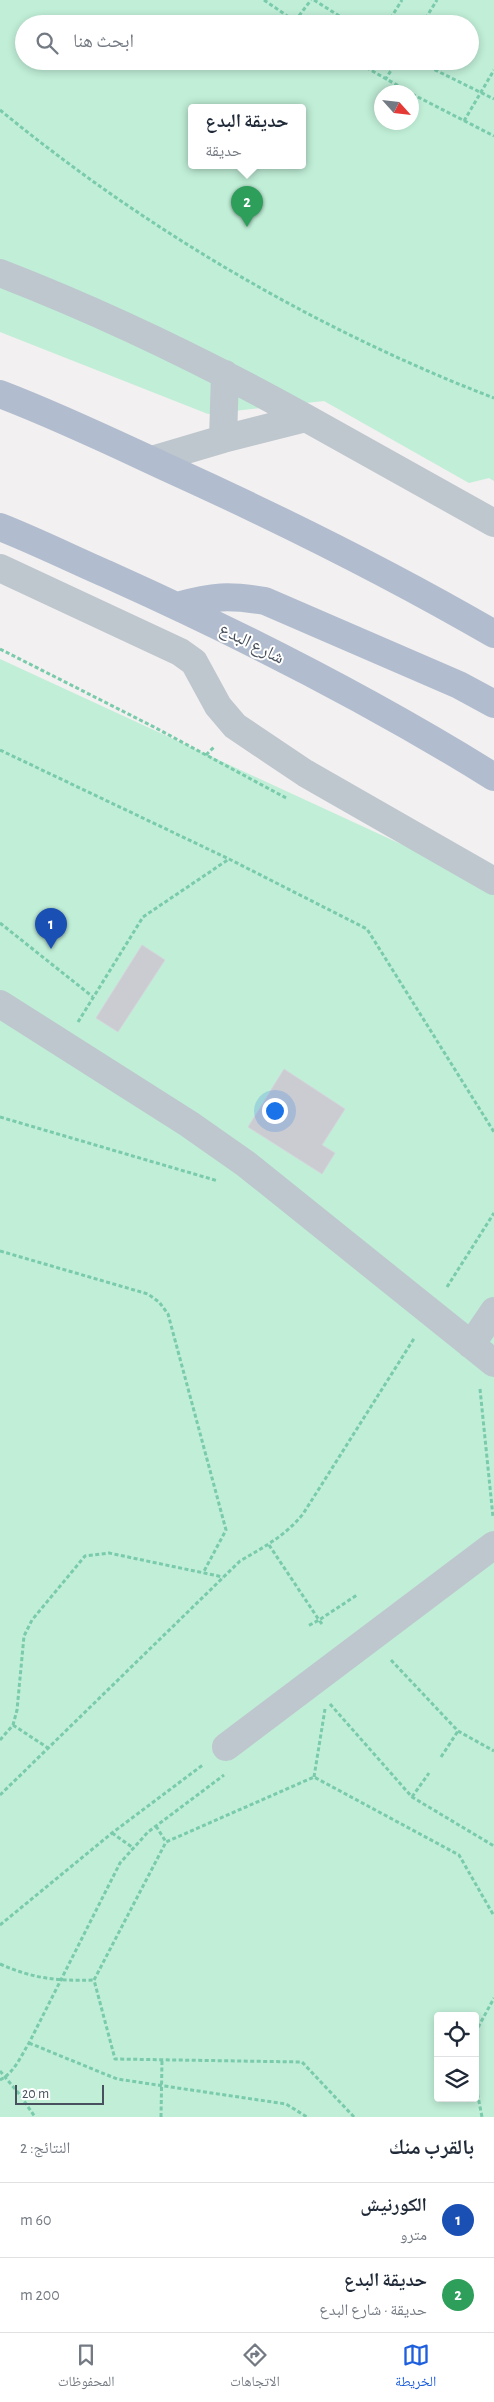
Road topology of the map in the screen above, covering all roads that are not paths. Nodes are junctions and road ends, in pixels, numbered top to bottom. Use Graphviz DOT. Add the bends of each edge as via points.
graph roads {
  1 [pos="0,273"];
  2 [pos="225,374"];
  3 [pos="2,396"];
  4 [pos="306,418"];
  5 [pos="223,439"];
  6 [pos="152,460"];
  7 [pos="494,522"];
  8 [pos="0,527"];
  9 [pos="0,568"];
  10 [pos="177,606"];
  11 [pos="494,634"];
  12 [pos="494,704"];
  13 [pos="494,777"];
  14 [pos="494,881"];
  15 [pos="0,1004"];
  16 [pos="494,1311"];
  17 [pos="471,1345"];
  18 [pos="494,1363"];
  19 [pos="494,1545"];
  20 [pos="226,1747"];
  1 -- 2 [label="lane" via="87,308"];
  2 -- 4 [label="lane"];
  2 -- 5 [label="lane"];
  3 -- 6 [label="main road"];
  4 -- 5 [label="lane"];
  4 -- 7 [label="lane"];
  5 -- 6 [label="lane"];
  6 -- 11 [label="main road" via="272,516"];
  8 -- 10 [label="main road, شارع البدع"];
  9 -- 14 [label="lane" via="180,652 194,662 218,706 235,726 305,773"];
  10 -- 12 [label="main road" via="209,597 236,596 265,602 420,668"];
  10 -- 13 [label="main road, شارع البدع" via="288,662"];
  15 -- 17 [label="lane" via="240,1159"];
  16 -- 17 [label="lane"];
  17 -- 18 [label="lane"];
  19 -- 20 [label="lane"];
}
